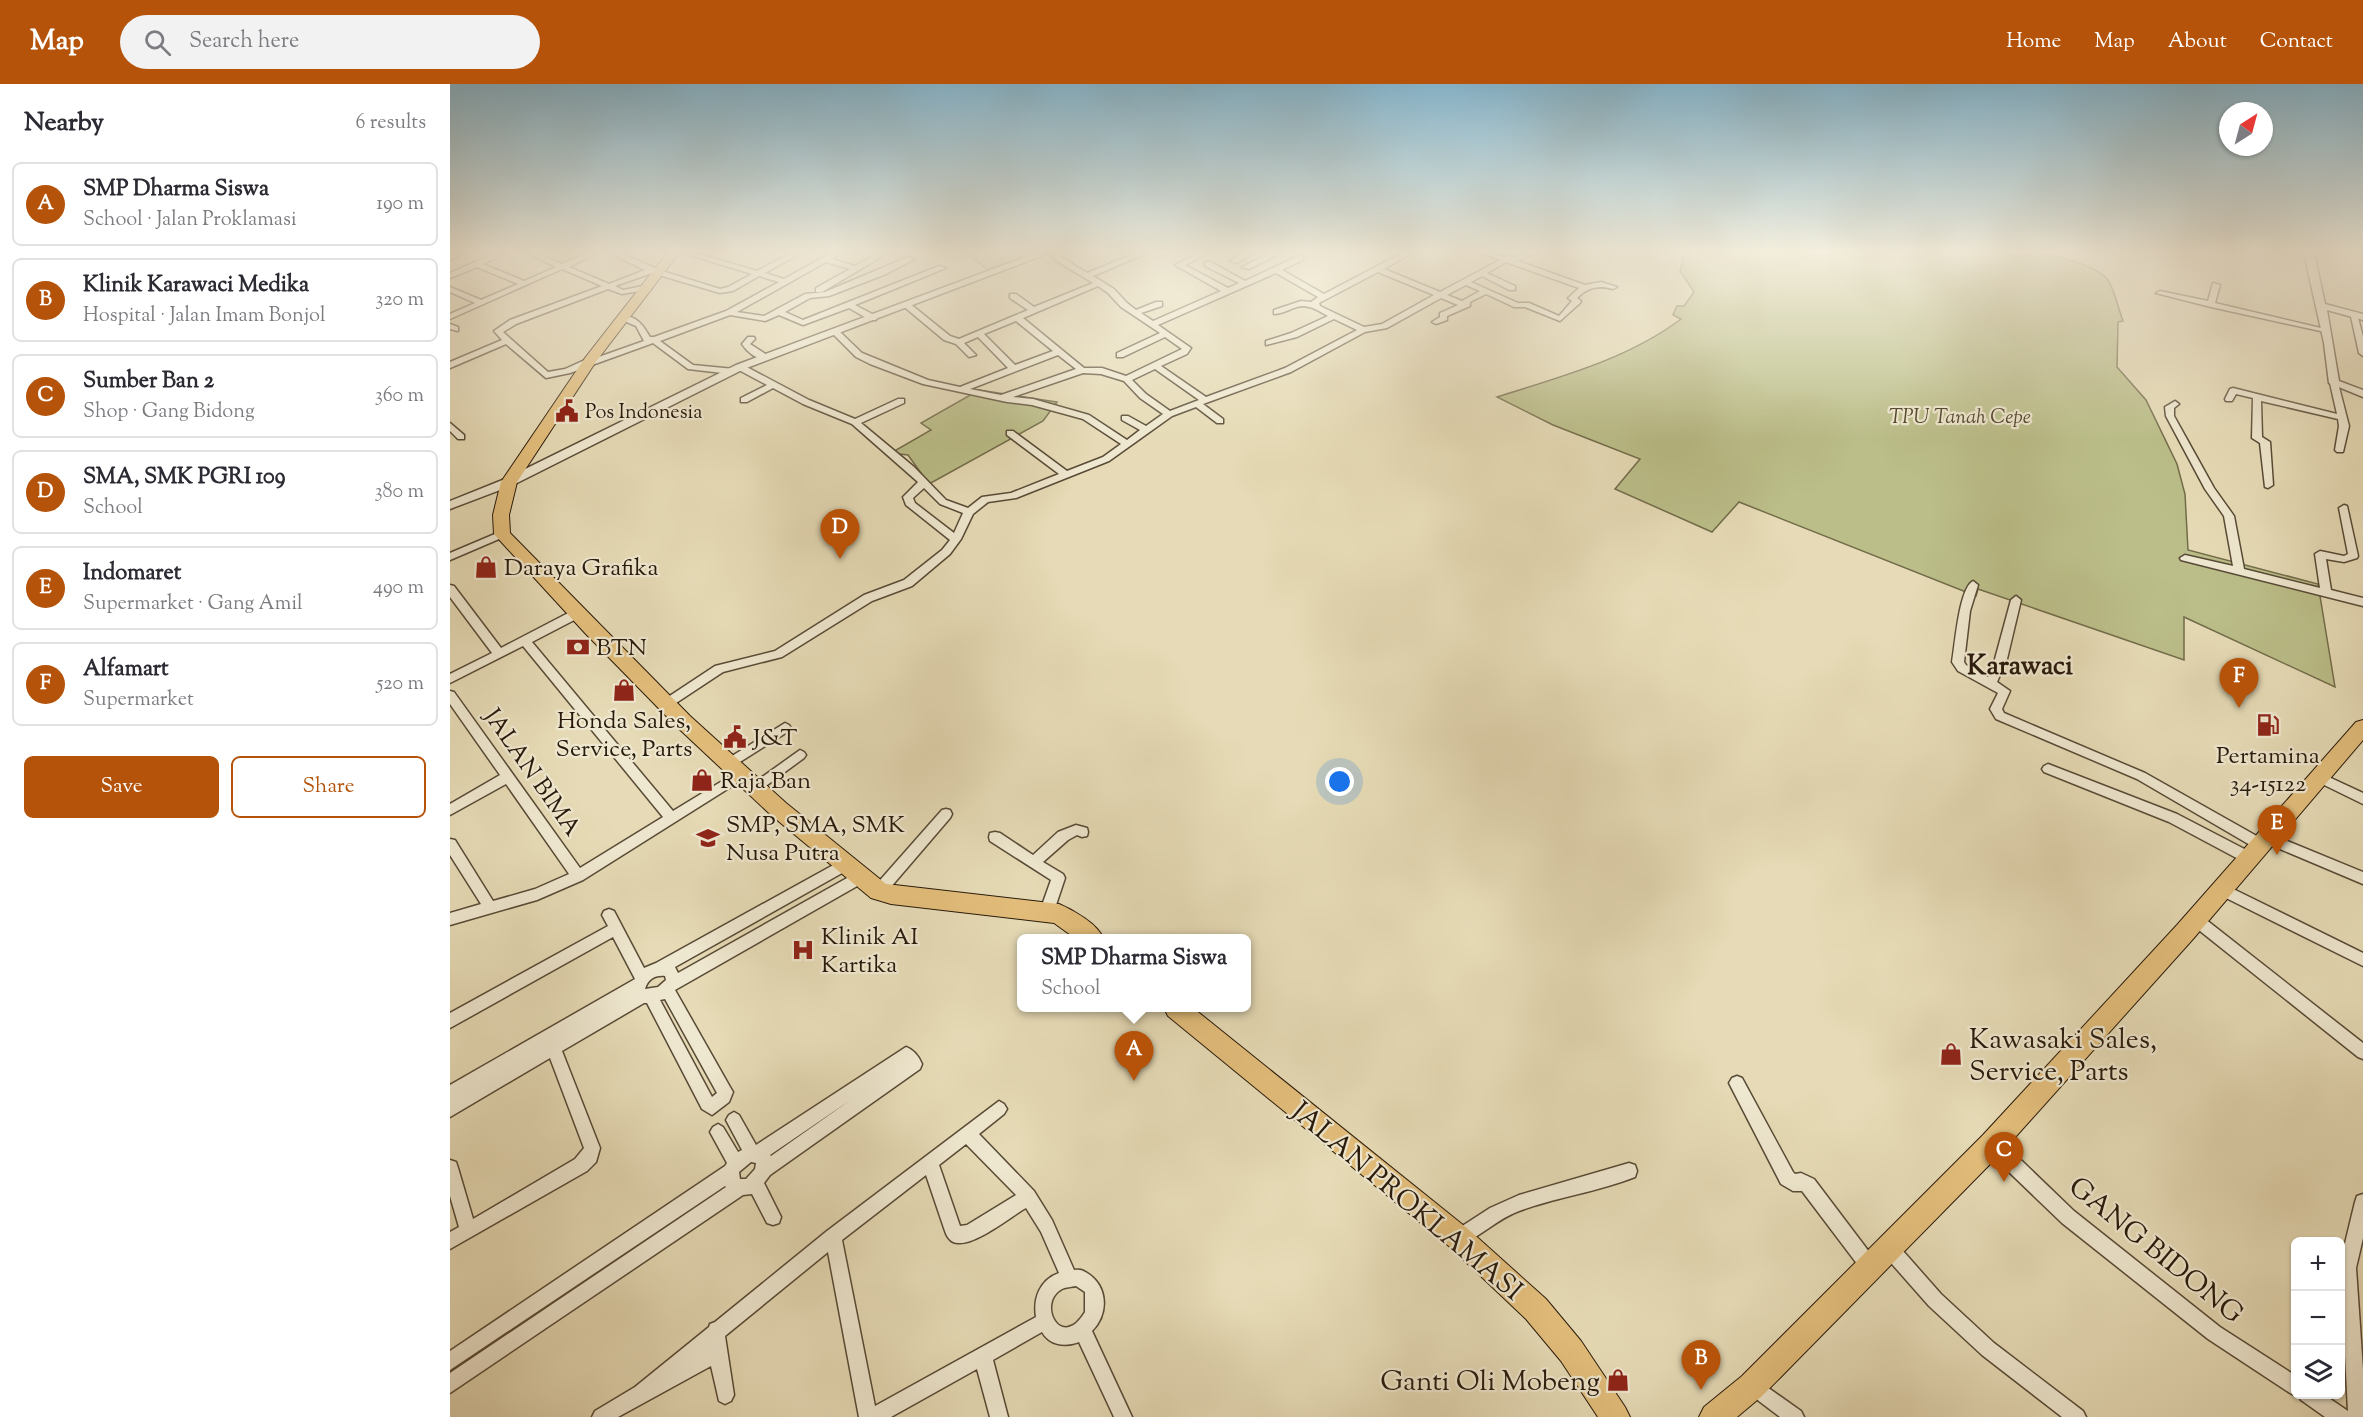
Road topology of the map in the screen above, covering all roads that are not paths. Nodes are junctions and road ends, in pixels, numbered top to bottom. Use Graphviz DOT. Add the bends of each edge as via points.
graph roads {
  1 [pos="536,315"];
  2 [pos="627,315"];
  3 [pos="723,315"];
  4 [pos="741,315"];
  5 [pos="771,315"];
  6 [pos="786,315"];
  7 [pos="823,315"];
  8 [pos="868,315"];
  9 [pos="880,315"];
  10 [pos="919,315"];
  11 [pos="1024,315"];
  12 [pos="1139,315"];
  13 [pos="1174,315"];
  14 [pos="1425,315"];
  15 [pos="1426,315"];
  16 [pos="1442,315"];
  17 [pos="1551,315"];
  18 [pos="1564,315"];
  19 [pos="2258,315"];
  20 [pos="2322,315"];
  21 [pos="1334,316"];
  22 [pos="2358,316"];
  23 [pos="625,318"];
  24 [pos="873,318"];
  25 [pos="1018,318"];
  26 [pos="1153,324"];
  27 [pos="1444,327"];
  28 [pos="1363,330"];
  29 [pos="2325,330"];
  30 [pos="835,332"];
  31 [pos="1167,333"];
  32 [pos="979,334"];
  33 [pos="751,339"];
  34 [pos="654,340"];
  35 [pos="507,341"];
  36 [pos="959,342"];
  37 [pos="1269,343"];
  38 [pos="2362,349"];
  39 [pos="1057,352"];
  40 [pos="1120,355"];
  41 [pos="972,356"];
  42 [pos="764,357"];
  43 [pos="589,362"];
  44 [pos="450,365"];
  45 [pos="1156,366"];
  46 [pos="1013,368"];
  47 [pos="736,369"];
  48 [pos="1082,370"];
  49 [pos="1127,380"];
  50 [pos="2334,383"];
  51 [pos="773,385"];
  52 [pos="962,389"];
  53 [pos="2363,394"];
  54 [pos="2257,396"];
  55 [pos="1002,398"];
  56 [pos="2229,399"];
  57 [pos="744,400"];
  58 [pos="902,401"];
  59 [pos="1201,402"];
  60 [pos="2175,404"];
  61 [pos="1169,414"];
  62 [pos="1125,418"];
  63 [pos="2343,418"];
  64 [pos="1220,421"];
  65 [pos="855,422"];
  66 [pos="450,426"];
  67 [pos="1146,430"];
  68 [pos="1010,433"];
  69 [pos="461,437"];
  70 [pos="1127,444"];
  71 [pos="2340,450"];
  72 [pos="1065,474"];
  73 [pos="510,482"];
  74 [pos="923,483"];
  75 [pos="2268,484"];
  76 [pos="450,505"];
  77 [pos="2343,508"];
  78 [pos="969,512"];
  79 [pos="502,534"];
  80 [pos="956,539"];
  81 [pos="450,557"];
  82 [pos="2186,558"];
  83 [pos="2239,571"];
  84 [pos="1973,585"];
  85 [pos="450,589"];
  86 [pos="2326,593"];
  87 [pos="2016,600"];
  88 [pos="2363,602"];
  89 [pos="578,613"];
  90 [pos="525,641"];
  91 [pos="499,654"];
  92 [pos="450,679"];
  93 [pos="1991,684"];
  94 [pos="450,695"];
  95 [pos="666,704"];
  96 [pos="2363,727"];
  97 [pos="785,728"];
  98 [pos="800,755"];
  99 [pos="2048,769"];
  100 [pos="509,776"];
  101 [pos="741,776"];
  102 [pos="2318,777"];
  103 [pos="2363,799"];
  104 [pos="450,810"];
  105 [pos="946,814"];
  106 [pos="670,817"];
  107 [pos="1082,832"];
  108 [pos="995,837"];
  109 [pos="450,844"];
  110 [pos="2260,847"];
  111 [pos="1035,861"];
  112 [pos="846,864"];
  113 [pos="578,876"];
  114 [pos="861,877"];
  115 [pos="2363,878"];
  116 [pos="2221,889"];
  117 [pos="879,891"];
  118 [pos="489,906"];
  119 [pos="1047,911"];
  120 [pos="450,919"];
  121 [pos="2195,919"];
  122 [pos="1086,934"];
  123 [pos="2363,960"];
  124 [pos="661,968"];
  125 [pos="669,986"];
  126 [pos="643,989"];
  127 [pos="605,1012"];
  128 [pos="1181,1012"];
  129 [pos="450,1021"];
  130 [pos="554,1050"];
  131 [pos="2363,1052"];
  132 [pos="1737,1083"];
  133 [pos="450,1093"];
  134 [pos="999,1109"];
  135 [pos="450,1110"];
  136 [pos="734,1120"];
  137 [pos="718,1132"];
  138 [pos="967,1134"];
  139 [pos="1992,1144"];
  140 [pos="758,1159"];
  141 [pos="930,1163"];
  142 [pos="450,1168"];
  143 [pos="733,1168"];
  144 [pos="1629,1171"];
  145 [pos="747,1185"];
  146 [pos="1028,1197"];
  147 [pos="2363,1202"];
  148 [pos="773,1217"];
  149 [pos="468,1232"];
  150 [pos="833,1237"];
  151 [pos="1459,1238"];
  152 [pos="450,1241"];
  153 [pos="1890,1249"];
  154 [pos="1870,1267"];
  155 [pos="1069,1278"];
  156 [pos="1044,1322"];
  157 [pos="716,1330"];
  158 [pos="1082,1330"];
  159 [pos="718,1353"];
  160 [pos="983,1356"];
  161 [pos="450,1361"];
  162 [pos="450,1384"];
  163 [pos="2291,1384"];
  164 [pos="1752,1386"];
  165 [pos="641,1393"];
  166 [pos="725,1395"];
  167 [pos="2313,1399"];
  168 [pos="1612,1415"];
  169 [pos="2075,1416"];
  170 [pos="602,1417"];
  171 [pos="868,1417"];
  172 [pos="873,1417"];
  173 [pos="999,1417"];
  174 [pos="1123,1417"];
  175 [pos="1714,1417"];
  176 [pos="1795,1417"];
  177 [pos="2341,1417"];
  178 [pos="2357,1417"];
  1 -- 35 [label="street" via="501,328 499,333"];
  2 -- 23 [label="main road"];
  3 -- 34 [label="street"];
  4 -- 5 [label="street" via="761,319"];
  6 -- 7 [label="street" via="803,323"];
  8 -- 24 [label="street"];
  9 -- 24 [label="street"];
  10 -- 36 [label="street" via="947,338"];
  11 -- 25 [label="street"];
  12 -- 26 [label="street"];
  13 -- 26 [label="street"];
  14 -- 27 [label="street"];
  14 -- 28 [label="street"];
  15 -- 16 [label="street" via="1444,318"];
  17 -- 18 [label="street" via="1560,319"];
  19 -- 29 [label="street"];
  20 -- 29 [label="street"];
  21 -- 28 [label="street"];
  21 -- 37 [label="street"];
  22 -- 38 [label="street"];
  23 -- 34 [label="street" via="639,324 647,339"];
  23 -- 43 [label="main road"];
  24 -- 30 [label="street"];
  25 -- 32 [label="street"];
  25 -- 39 [label="street"];
  26 -- 31 [label="street"];
  28 -- 59 [label="street" via="1288,370"];
  29 -- 50 [label="street"];
  30 -- 42 [label="street"];
  30 -- 52 [label="street" via="859,355 873,362 926,382"];
  31 -- 40 [label="street"];
  31 -- 45 [label="street" via="1187,348"];
  32 -- 36 [label="street"];
  32 -- 46 [label="street"];
  33 -- 42 [label="street" via="746,344"];
  34 -- 43 [label="street"];
  34 -- 47 [label="street" via="691,367"];
  35 -- 43 [label="street" via="546,375"];
  35 -- 44 [label="street"];
  36 -- 41 [label="street"];
  39 -- 46 [label="street"];
  39 -- 48 [label="street"];
  42 -- 47 [label="street"];
  43 -- 73 [label="main road"];
  45 -- 49 [label="street"];
  45 -- 59 [label="street"];
  46 -- 52 [label="street"];
  47 -- 51 [label="street"];
  47 -- 73 [label="street"];
  48 -- 49 [label="street" via="1102,371"];
  48 -- 55 [label="street"];
  49 -- 61 [label="street"];
  50 -- 53 [label="street"];
  50 -- 63 [label="street"];
  51 -- 57 [label="street"];
  51 -- 65 [label="street"];
  52 -- 55 [label="street"];
  54 -- 56 [label="street" via="2232,391"];
  54 -- 63 [label="street"];
  54 -- 75 [label="street" via="2257,438 2265,442"];
  55 -- 70 [label="street" via="1086,417"];
  58 -- 65 [label="street"];
  59 -- 61 [label="street"];
  59 -- 64 [label="street"];
  60 -- 83 [label="street" via="2169,407 2170,417 2229,516"];
  61 -- 67 [label="street"];
  62 -- 67 [label="street"];
  63 -- 71 [label="street"];
  65 -- 74 [label="street"];
  66 -- 69 [label="street"];
  67 -- 70 [label="street"];
  68 -- 72 [label="street"];
  70 -- 72 [label="street" via="1106,459"];
  72 -- 78 [label="street" via="1013,496 985,499"];
  73 -- 76 [label="street"];
  73 -- 79 [label="main road"];
  74 -- 78 [label="street" via="943,502"];
  74 -- 80 [label="street" via="908,497 911,505"];
  77 -- 86 [label="street" via="2353,556 2344,559 2320,554"];
  78 -- 80 [label="street"];
  79 -- 81 [label="street"];
  79 -- 89 [label="main road"];
  80 -- 95 [label="street" via="908,583 868,598 778,654 720,669"];
  82 -- 83 [label="street"];
  83 -- 86 [label="street"];
  84 -- 93 [label="street" via="1965,610 1958,662"];
  85 -- 91 [label="street"];
  86 -- 88 [label="street"];
  87 -- 93 [label="street"];
  89 -- 90 [label="street"];
  89 -- 95 [label="main road"];
  90 -- 91 [label="street"];
  90 -- 106 [label="street"];
  91 -- 92 [label="street"];
  93 -- 110 [label="street" via="2004,691 1996,709 2000,716 2141,776"];
  94 -- 100 [label="street, JALAN BIMA"];
  95 -- 101 [label="main road"];
  96 -- 102 [label="main road"];
  97 -- 101 [label="street"];
  98 -- 101 [label="street"];
  99 -- 110 [label="street"];
  100 -- 104 [label="street"];
  100 -- 113 [label="street, JALAN BIMA"];
  101 -- 106 [label="street"];
  101 -- 112 [label="main road"];
  102 -- 103 [label="street"];
  102 -- 110 [label="main road"];
  105 -- 117 [label="street"];
  106 -- 113 [label="street"];
  107 -- 111 [label="street" via="1076,830 1064,836"];
  108 -- 111 [label="street"];
  109 -- 118 [label="street"];
  110 -- 115 [label="street"];
  110 -- 116 [label="main road"];
  111 -- 119 [label="street" via="1058,878"];
  112 -- 114 [label="main road"];
  112 -- 124 [label="street"];
  113 -- 118 [label="street" via="537,894"];
  114 -- 117 [label="main road"];
  114 -- 125 [label="street"];
  116 -- 121 [label="main road"];
  116 -- 123 [label="street"];
  117 -- 119 [label="main road"];
  118 -- 120 [label="street"];
  119 -- 122 [label="main road" via="1064,916"];
  121 -- 131 [label="street"];
  121 -- 139 [label="main road"];
  124 -- 125 [label="street" via="670,971 673,979"];
  124 -- 126 [label="street" via="650,972"];
  125 -- 126 [label="street"];
  125 -- 126 [label="street" via="726,1092 712,1107"];
  126 -- 127 [label="street"];
  126 -- 129 [label="street" via="612,922"];
  127 -- 130 [label="street"];
  127 -- 133 [label="street"];
  128 -- 151 [label="main road, JALAN PROKLAMASI"];
  130 -- 135 [label="street"];
  130 -- 149 [label="street" via="592,1148 590,1155 580,1165"];
  132 -- 154 [label="street" via="1787,1178 1793,1184 1801,1181 1808,1185"];
  134 -- 138 [label="street"];
  136 -- 140 [label="street"];
  137 -- 143 [label="street"];
  138 -- 141 [label="street"];
  138 -- 146 [label="street"];
  139 -- 153 [label="main road"];
  139 -- 163 [label="street, GANG BIDONG" via="2077,1224 2214,1333"];
  140 -- 140 [label="street" via="906,1054 915,1064"];
  140 -- 143 [label="street"];
  140 -- 145 [label="street"];
  141 -- 146 [label="street" via="953,1231 958,1235 970,1233"];
  141 -- 150 [label="street"];
  142 -- 149 [label="street"];
  143 -- 145 [label="street" via="732,1184"];
  143 -- 161 [label="street"];
  144 -- 151 [label="street" via="1519,1203"];
  145 -- 148 [label="street"];
  145 -- 162 [label="street"];
  146 -- 155 [label="street" via="1046,1224"];
  147 -- 178 [label="street" via="2348,1268"];
  149 -- 152 [label="street"];
  150 -- 157 [label="street"];
  150 -- 171 [label="street"];
  151 -- 168 [label="main road, JALAN PROKLAMASI" via="1536,1309 1571,1352"];
  153 -- 154 [label="main road"];
  153 -- 169 [label="street" via="1935,1300 1988,1349"];
  154 -- 164 [label="main road"];
  155 -- 156 [label="street" via="1047,1294"];
  155 -- 158 [label="street" via="1086,1280 1095,1294 1094,1313"];
  156 -- 158 [label="street" via="1055,1334"];
  156 -- 160 [label="street"];
  157 -- 159 [label="street"];
  157 -- 165 [label="street"];
  158 -- 174 [label="street"];
  159 -- 165 [label="street"];
  159 -- 166 [label="street"];
  160 -- 172 [label="street"];
  160 -- 173 [label="street"];
  164 -- 175 [label="main road"];
  164 -- 176 [label="street"];
  165 -- 170 [label="street"];
  167 -- 177 [label="street"];
}
